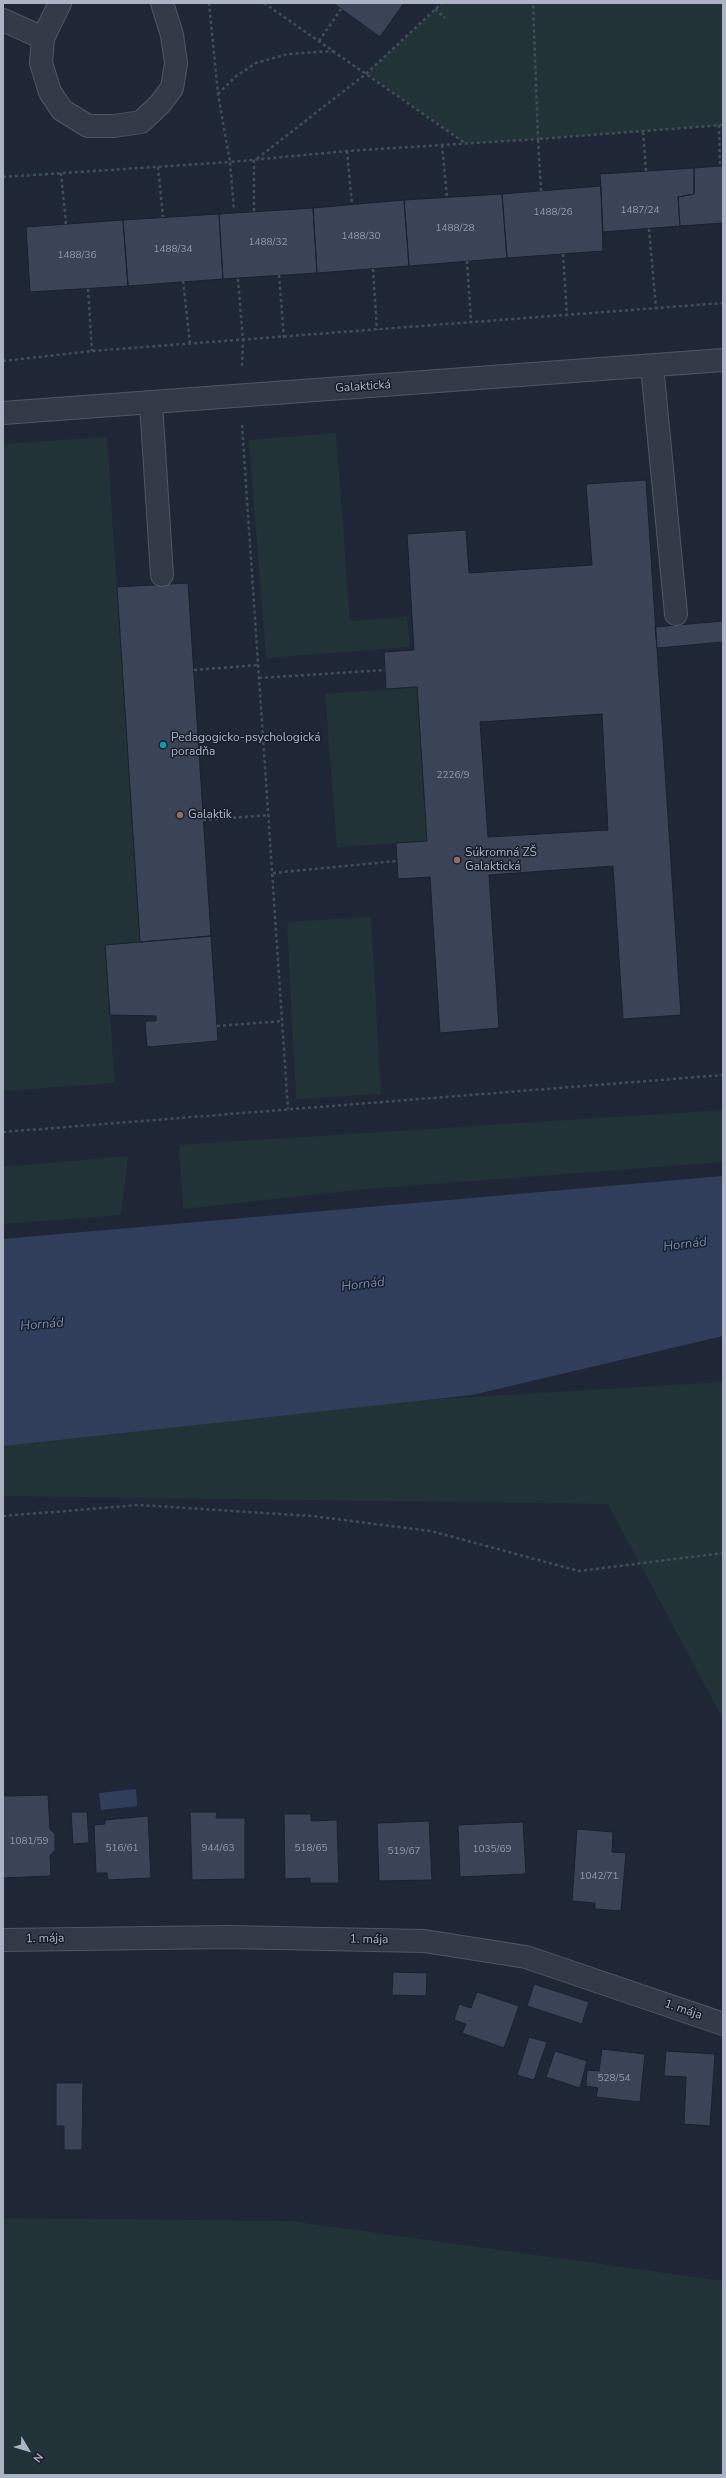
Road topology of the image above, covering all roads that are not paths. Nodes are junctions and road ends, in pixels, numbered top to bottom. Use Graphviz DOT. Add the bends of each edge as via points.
graph roads {
  1 [pos="60,3"];
  2 [pos="162,3"];
  3 [pos="3,20"];
  4 [pos="43,38"];
  5 [pos="723,360"];
  6 [pos="652,366"];
  7 [pos="151,403"];
  8 [pos="3,413"];
  9 [pos="162,575"];
  10 [pos="676,614"];
  11 [pos="3,1940"];
  12 [pos="723,2024"];
  1 -- 4 [label="street"];
  2 -- 4 [label="street" via="172,35 176,62 172,88 141,122 88,126 62,110 50,92 41,63"];
  3 -- 4 [label="street"];
  5 -- 6 [label="street, Galaktická"];
  6 -- 7 [label="street, Galaktická"];
  6 -- 10 [label="street"];
  7 -- 8 [label="street, Galaktická"];
  7 -- 9 [label="street"];
  11 -- 12 [label="street, 1. mája" via="228,1937 424,1941 526,1957"];
}
